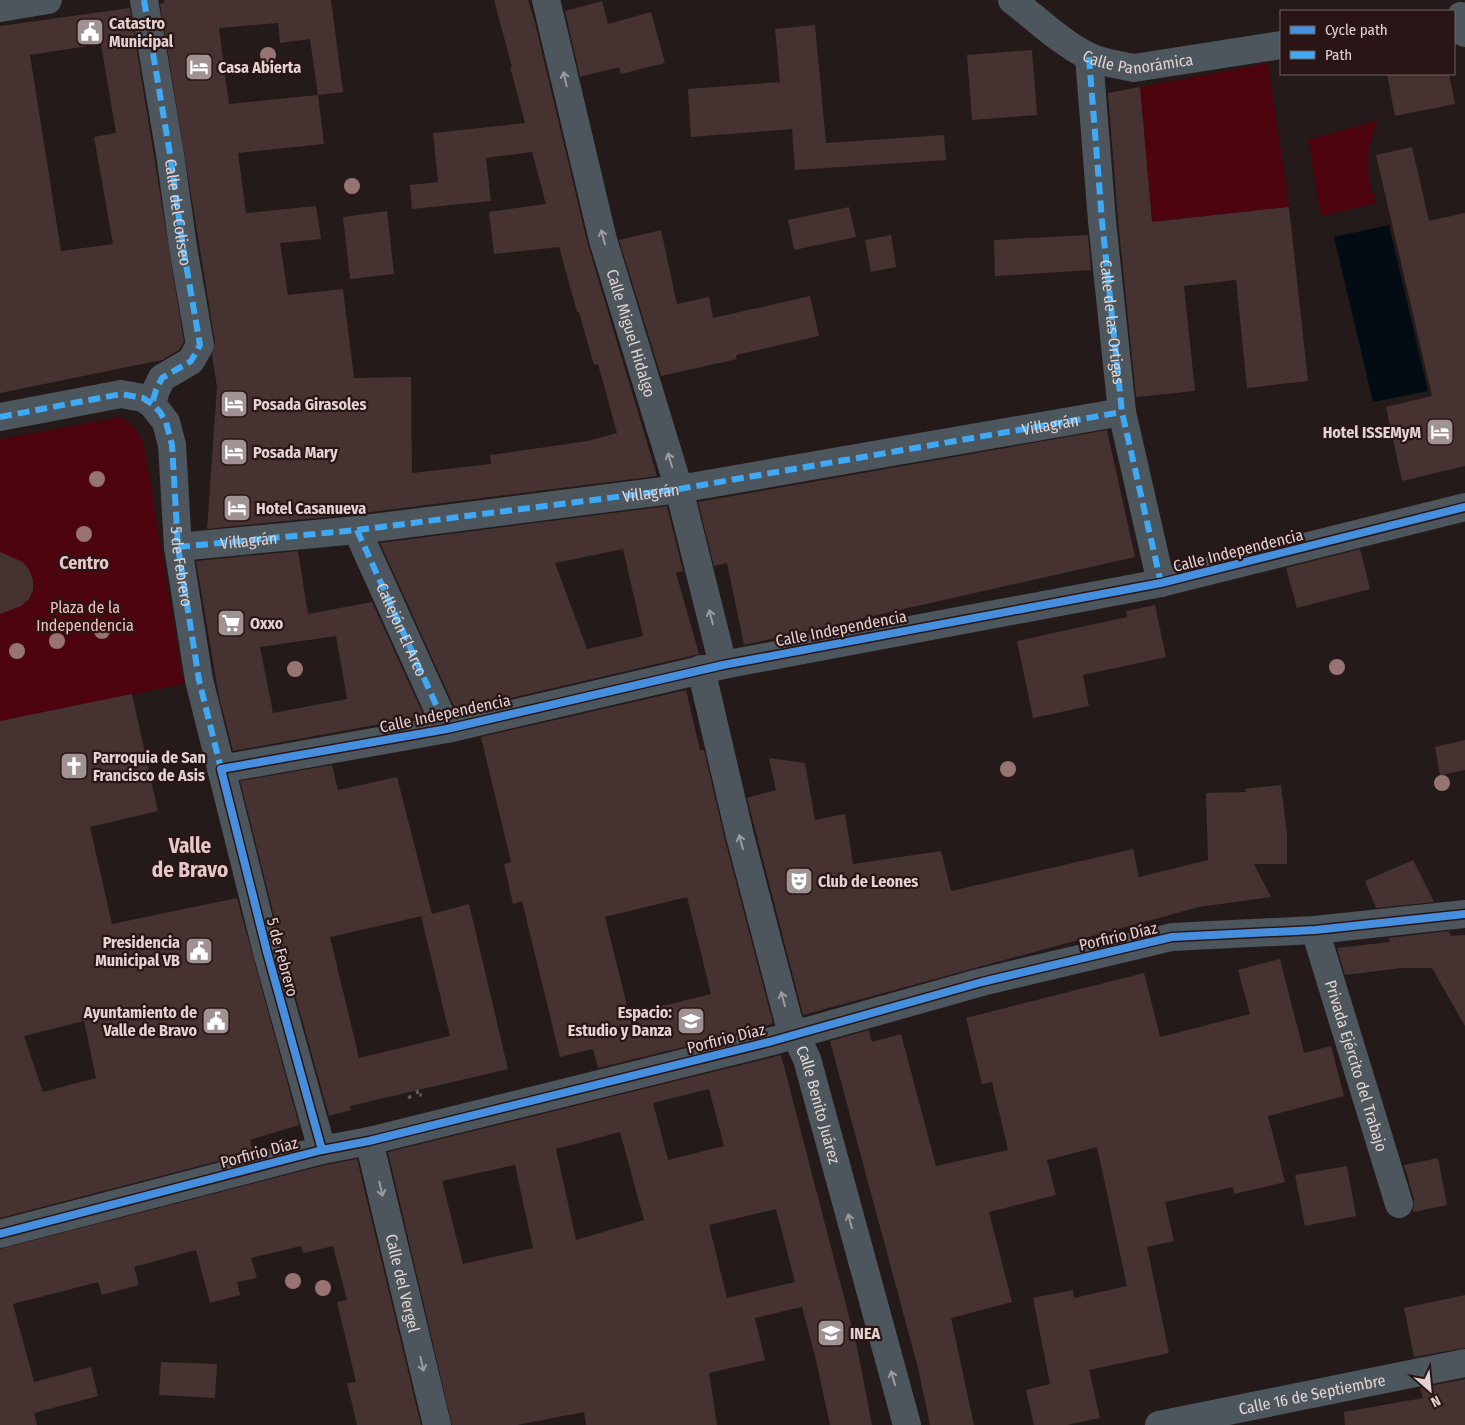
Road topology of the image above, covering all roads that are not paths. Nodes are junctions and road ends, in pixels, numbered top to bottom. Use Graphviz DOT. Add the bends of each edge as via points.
graph roads {
  1 [pos="48,0"];
  2 [pos="144,0"];
  3 [pos="546,0"];
  4 [pos="1012,0"];
  5 [pos="0,8"];
  6 [pos="1280,45"];
  7 [pos="1089,57"];
  8 [pos="152,404"];
  9 [pos="1122,412"];
  10 [pos="0,417"];
  11 [pos="679,489"];
  12 [pos="1465,508"];
  13 [pos="357,530"];
  14 [pos="178,547"];
  15 [pos="1161,583"];
  16 [pos="712,667"];
  17 [pos="447,729"];
  18 [pos="221,769"];
  19 [pos="1465,914"];
  20 [pos="1314,930"];
  21 [pos="795,1034"];
  22 [pos="369,1141"];
  23 [pos="322,1150"];
  24 [pos="1399,1204"];
  25 [pos="0,1234"];
  26 [pos="1465,1363"];
  27 [pos="437,1425"];
  28 [pos="907,1425"];
  29 [pos="1159,1425"];
  1 -- 5 [label="street"];
  2 -- 8 [label="street, Calle del Coliseo" via="200,345 191,361 162,378"];
  11 -- 3 [label="street, Calle Miguel Hidalgo, one-way" via="604,240"];
  4 -- 7 [label="street, Calle Panorámica" via="1062,41"];
  6 -- 7 [label="street, Calle Panorámica" via="1134,68"];
  7 -- 9 [label="street, Calle de las Ortigas"];
  8 -- 10 [label="street" via="143,398 122,394"];
  8 -- 14 [label="street, 5 de Febrero" via="166,422 172,445"];
  9 -- 11 [label="street, Villagrán"];
  9 -- 15 [label="street, Calle de las Ortigas"];
  11 -- 13 [label="street, Villagrán"];
  16 -- 11 [label="street, Calle Miguel Hidalgo, one-way"];
  12 -- 15 [label="street, Calle Independencia"];
  13 -- 14 [label="street, Villagrán"];
  13 -- 17 [label="street, Callejón El Arco"];
  14 -- 18 [label="street, 5 de Febrero" via="199,680"];
  15 -- 16 [label="street, Calle Independencia"];
  16 -- 17 [label="street, Calle Independencia"];
  21 -- 16 [label="street, Calle Benito Juárez, one-way" via="788,1019 740,836"];
  17 -- 18 [label="street, Calle Independencia"];
  18 -- 23 [label="street, 5 de Febrero"];
  19 -- 20 [label="street, Porfirio Díaz"];
  20 -- 21 [label="street, Porfirio Díaz" via="1172,937 982,982"];
  20 -- 24 [label="street, Privada Ejército del Trabajo"];
  21 -- 22 [label="street, Porfirio Díaz"];
  28 -- 21 [label="street, Calle Benito Juárez, one-way" via="807,1059"];
  22 -- 23 [label="street, Porfirio Díaz"];
  22 -- 27 [label="street, Calle del Vergel, one-way"];
  23 -- 25 [label="street, Porfirio Díaz"];
  26 -- 29 [label="street, Calle 16 de Septiembre"];
}
